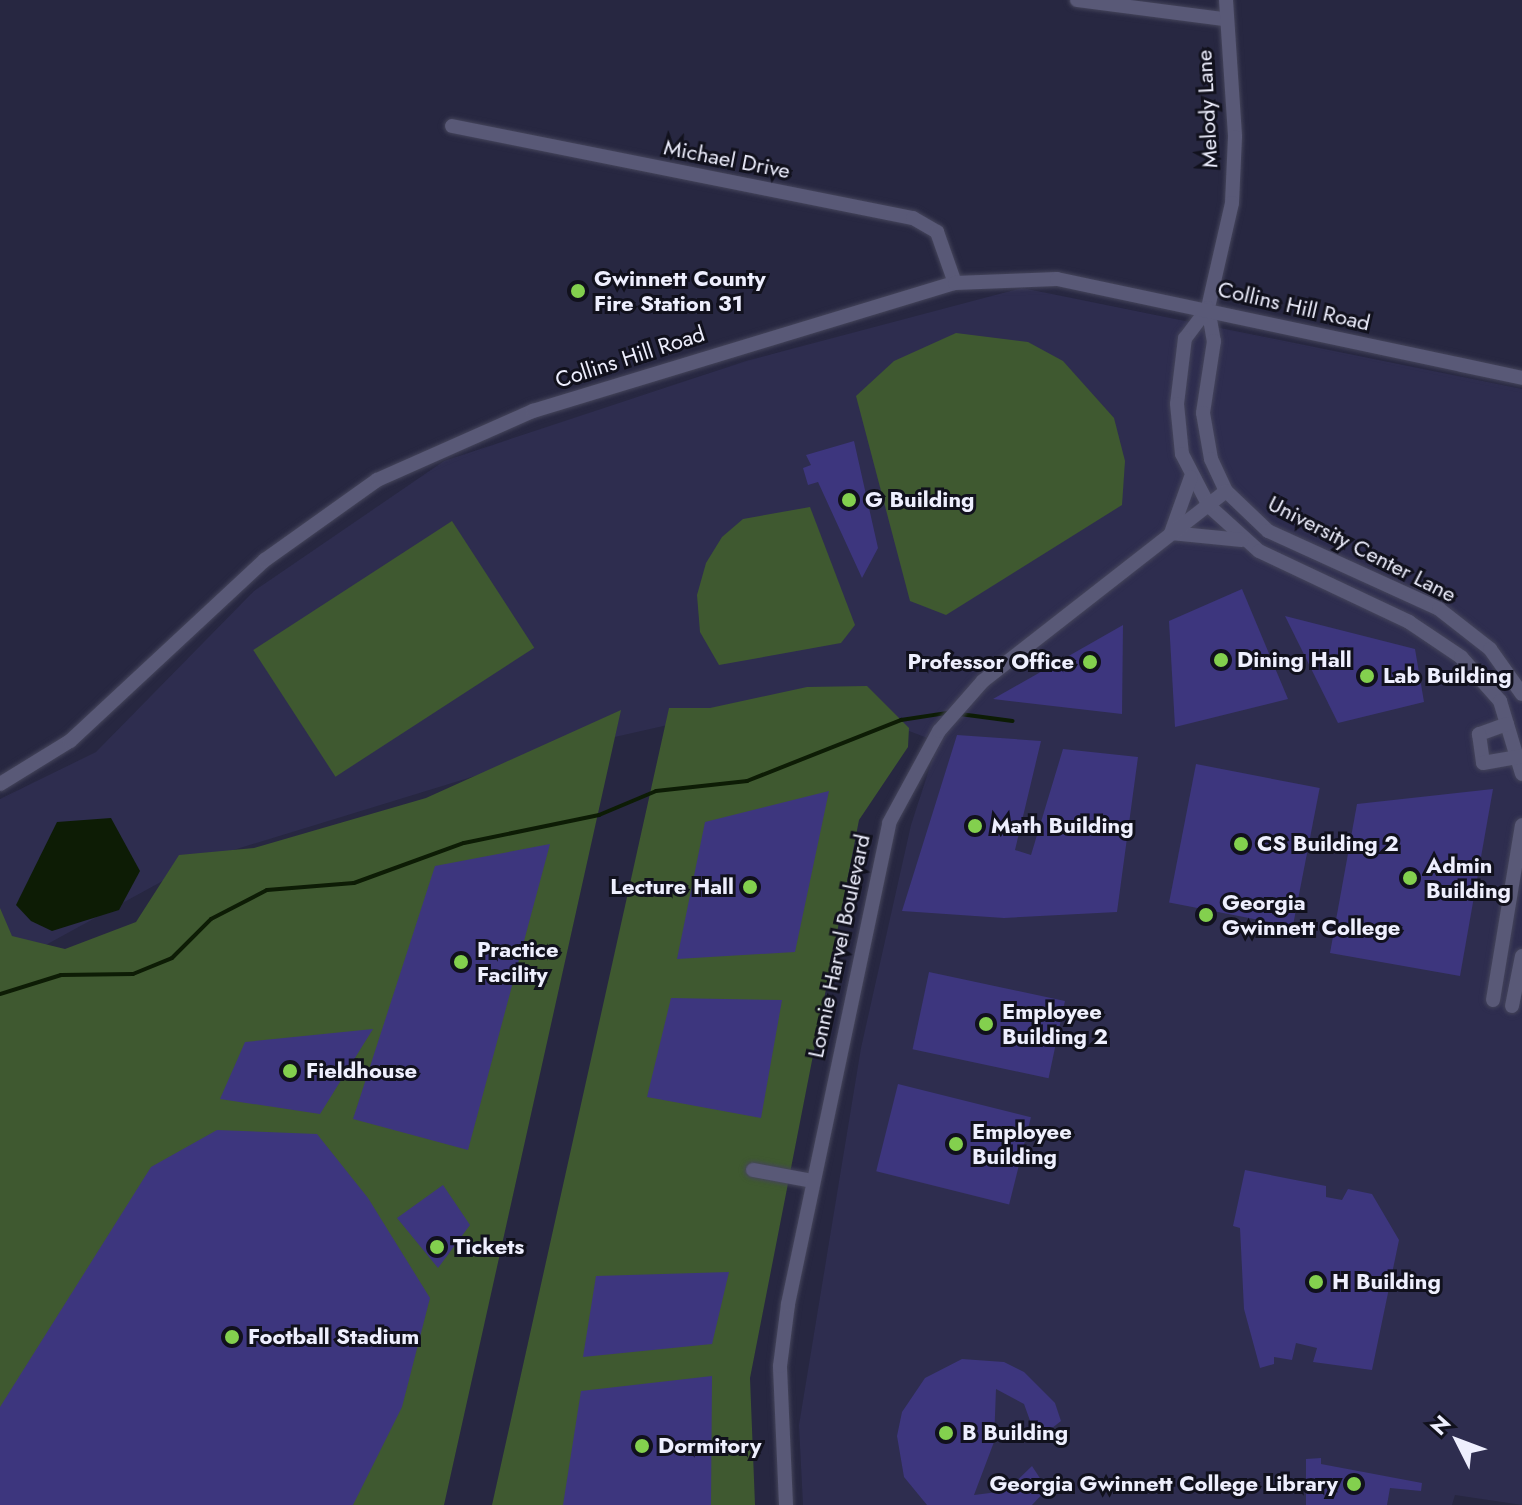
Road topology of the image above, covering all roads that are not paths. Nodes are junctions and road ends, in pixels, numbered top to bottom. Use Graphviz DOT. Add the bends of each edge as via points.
graph roads {
  1 [pos="1077,0"];
  2 [pos="1226,0"];
  3 [pos="1223,19"];
  4 [pos="452,126"];
  5 [pos="955,283"];
  6 [pos="1208,308"];
  7 [pos="1522,378"];
  8 [pos="1191,477"];
  9 [pos="1226,491"];
  10 [pos="1209,506"];
  11 [pos="1171,533"];
  12 [pos="1245,540"];
  13 [pos="1522,694"];
  14 [pos="1507,724"];
  15 [pos="1520,756"];
  16 [pos="1522,774"];
  17 [pos="0,784"];
  18 [pos="1522,825"];
  19 [pos="1522,956"];
  20 [pos="1493,1000"];
  21 [pos="1512,1006"];
  22 [pos="753,1170"];
  23 [pos="813,1181"];
  24 [pos="786,1505"];
  1 -- 3 [label="street"];
  2 -- 3 [label="street, Melody Lane"];
  3 -- 6 [label="street, Melody Lane" via="1233,176"];
  4 -- 5 [label="street, Michael Drive" via="913,218 937,232"];
  5 -- 6 [label="street, Collins Hill Road" via="1057,279"];
  5 -- 17 [label="street, Collins Hill Road" via="533,411 377,480 265,560 70,741"];
  6 -- 7 [label="street, Collins Hill Road"];
  6 -- 8 [label="street, University Center Lane" via="1185,338 1177,404"];
  6 -- 9 [label="street, University Center Lane" via="1214,341 1203,413 1211,459"];
  8 -- 10 [label="street, University Center Lane"];
  8 -- 11 [label="street"];
  9 -- 10 [label="street, Lonnie Harvel Boulevard"];
  9 -- 13 [label="street, University Center Lane" via="1268,531 1439,609 1490,649"];
  10 -- 11 [label="street, Lonnie Harvel Boulevard"];
  10 -- 12 [label="street, University Center Lane"];
  11 -- 12 [label="street"];
  11 -- 23 [label="street, Lonnie Harvel Boulevard" via="983,681 912,772 873,879"];
  12 -- 14 [label="street, University Center Lane" via="1409,622 1461,657 1500,701"];
  14 -- 15 [label="street, University Center Lane"];
  14 -- 15 [label="street" via="1479,734 1483,763"];
  15 -- 16 [label="street, University Center Lane"];
  18 -- 20 [label="street"];
  19 -- 21 [label="street"];
  22 -- 23 [label="street"];
  23 -- 24 [label="street, Lonnie Harvel Boulevard" via="780,1366"];
}
